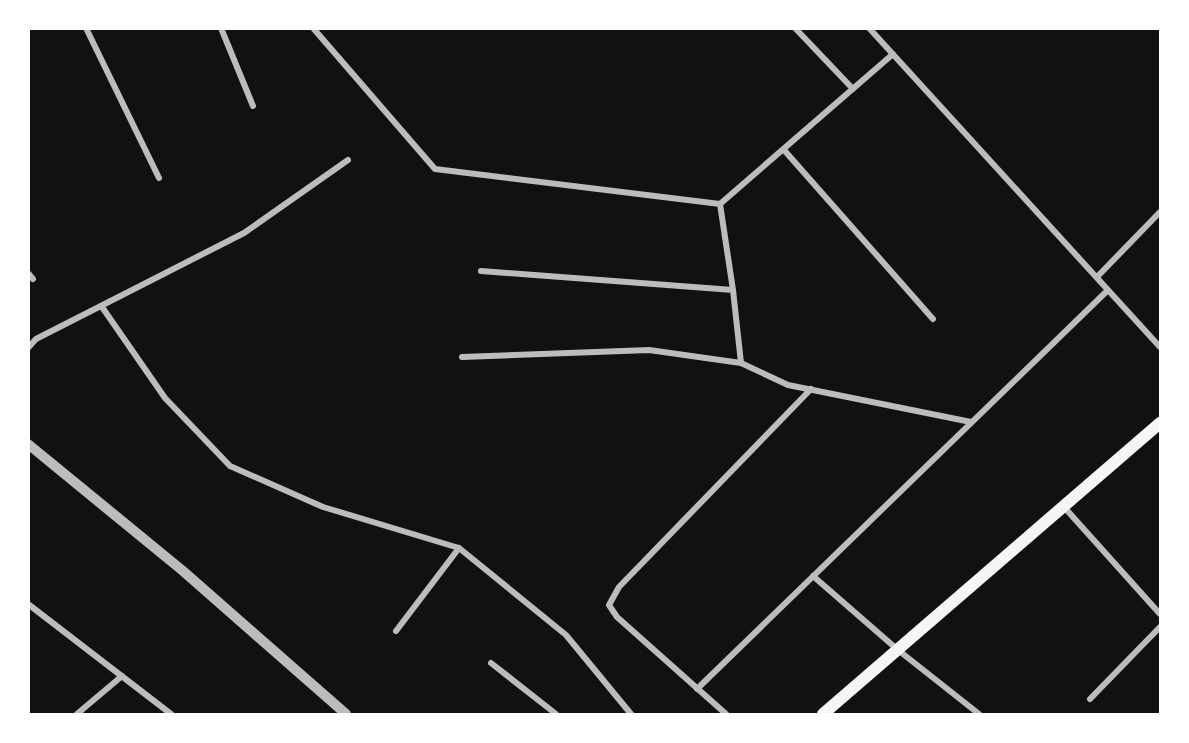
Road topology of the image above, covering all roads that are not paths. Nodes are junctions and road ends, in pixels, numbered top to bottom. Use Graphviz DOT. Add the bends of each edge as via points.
graph roads {
  1 [pos="86,28"];
  2 [pos="220,28"];
  3 [pos="313,28"];
  4 [pos="795,28"];
  5 [pos="869,28"];
  6 [pos="893,54"];
  7 [pos="853,89"];
  8 [pos="254,106"];
  9 [pos="784,150"];
  10 [pos="348,160"];
  11 [pos="159,178"];
  12 [pos="720,204"];
  13 [pos="1161,212"];
  14 [pos="481,271"];
  15 [pos="28,273"];
  16 [pos="1097,277"];
  17 [pos="33,279"];
  18 [pos="733,290"];
  19 [pos="1108,290"];
  20 [pos="102,306"];
  21 [pos="933,319"];
  22 [pos="1161,347"];
  23 [pos="28,348"];
  24 [pos="462,357"];
  25 [pos="741,363"];
  26 [pos="811,389"];
  27 [pos="971,422"];
  28 [pos="1161,423"];
  29 [pos="28,444"];
  30 [pos="1064,507"];
  31 [pos="459,548"];
  32 [pos="813,576"];
  33 [pos="28,604"];
  34 [pos="1161,614"];
  35 [pos="1161,627"];
  36 [pos="396,631"];
  37 [pos="898,650"];
  38 [pos="491,663"];
  39 [pos="122,676"];
  40 [pos="697,689"];
  41 [pos="1090,699"];
  42 [pos="77,714"];
  43 [pos="171,714"];
  44 [pos="346,714"];
  45 [pos="556,714"];
  46 [pos="631,714"];
  47 [pos="726,714"];
  48 [pos="823,714"];
  49 [pos="979,714"];
  1 -- 11 [label="street"];
  2 -- 8 [label="street"];
  3 -- 12 [label="street" via="435,169"];
  4 -- 7 [label="street"];
  5 -- 6 [label="street"];
  6 -- 7 [label="street"];
  6 -- 16 [label="street"];
  7 -- 9 [label="street"];
  9 -- 12 [label="street"];
  9 -- 21 [label="street"];
  10 -- 20 [label="street" via="244,233"];
  12 -- 18 [label="street"];
  13 -- 16 [label="street"];
  14 -- 18 [label="street"];
  15 -- 17 [label="street"];
  16 -- 19 [label="street"];
  18 -- 25 [label="street"];
  19 -- 22 [label="street"];
  19 -- 27 [label="street"];
  20 -- 23 [label="street" via="36,339"];
  20 -- 31 [label="street" via="165,398 230,466 322,507"];
  24 -- 25 [label="street" via="649,350"];
  25 -- 26 [label="street" via="788,385"];
  26 -- 27 [label="street"];
  26 -- 40 [label="street" via="619,587 609,605 617,617"];
  27 -- 32 [label="street"];
  28 -- 30 [label="main road"];
  29 -- 44 [label="street" via="183,571"];
  30 -- 34 [label="street"];
  30 -- 37 [label="main road"];
  31 -- 36 [label="street"];
  31 -- 46 [label="street" via="566,635"];
  32 -- 37 [label="street"];
  32 -- 40 [label="street"];
  33 -- 39 [label="street"];
  35 -- 41 [label="street"];
  37 -- 48 [label="main road"];
  37 -- 49 [label="street"];
  38 -- 45 [label="street"];
  39 -- 42 [label="street"];
  39 -- 43 [label="street"];
  40 -- 47 [label="street"];
}
